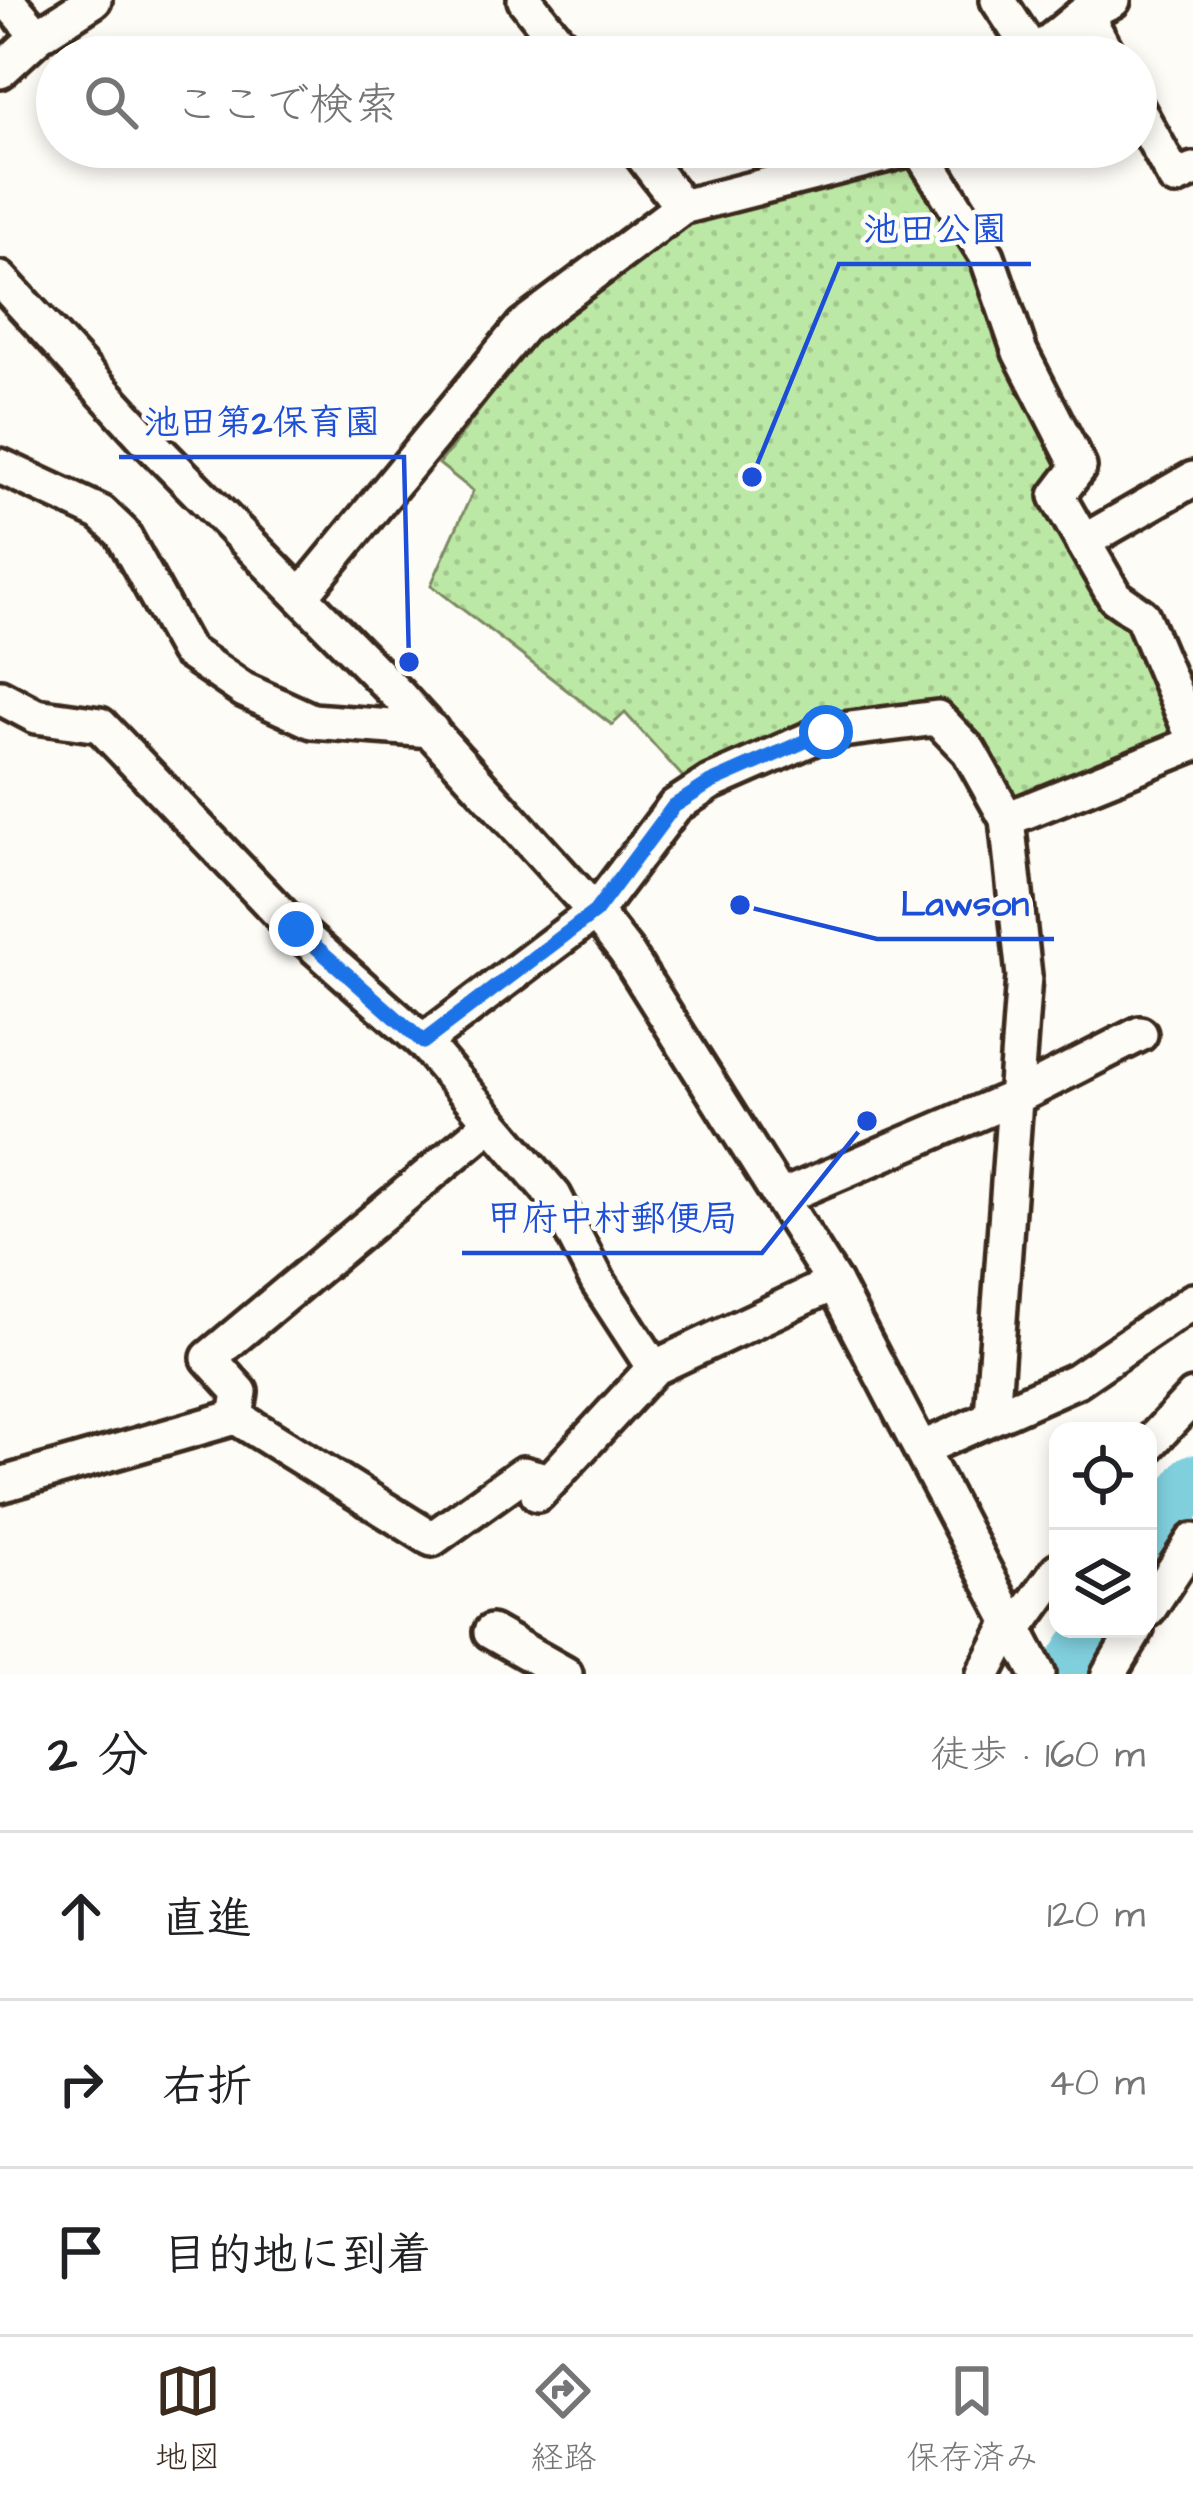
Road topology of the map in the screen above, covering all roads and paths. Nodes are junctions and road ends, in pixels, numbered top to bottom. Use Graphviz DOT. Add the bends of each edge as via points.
graph roads {
  1 [pos="7,0"];
  2 [pos="94,0"];
  3 [pos="524,0"];
  4 [pos="998,0"];
  5 [pos="1099,7"];
  6 [pos="38,35"];
  7 [pos="552,36"];
  8 [pos="1020,36"];
  9 [pos="1059,36"];
  10 [pos="36,37"];
  11 [pos="0,71"];
  12 [pos="1157,146"];
  13 [pos="652,168"];
  14 [pos="835,168"];
  15 [pos="930,168"];
  16 [pos="1193,170"];
  17 [pos="682,207"];
  18 [pos="0,279"];
  19 [pos="0,466"];
  20 [pos="1193,479"];
  21 [pos="1083,542"];
  22 [pos="301,596"];
  23 [pos="0,697"];
  24 [pos="431,730"];
  25 [pos="1193,740"];
  26 [pos="1007,819"];
  27 [pos="595,912"];
  28 [pos="1141,1034"];
  29 [pos="423,1042"];
  30 [pos="1018,1096"];
  31 [pos="491,1123"];
  32 [pos="782,1197"];
  33 [pos="834,1283"];
  34 [pos="1193,1301"];
  35 [pos="654,1368"];
  36 [pos="1193,1397"];
  37 [pos="992,1415"];
  38 [pos="236,1417"];
  39 [pos="1157,1435"];
  40 [pos="923,1448"];
  41 [pos="0,1485"];
  42 [pos="1193,1541"];
  43 [pos="1049,1583"];
  44 [pos="1157,1596"];
  45 [pos="1015,1630"];
  46 [pos="491,1632"];
  47 [pos="1131,1638"];
  48 [pos="565,1674"];
  49 [pos="984,1674"];
  50 [pos="1038,1674"];
  51 [pos="1109,1674"];
  1 -- 6 [label="street"];
  2 -- 6 [label="street"];
  3 -- 7 [label="street"];
  4 -- 8 [label="street"];
  5 -- 9 [label="street"];
  10 -- 11 [label="street"];
  12 -- 16 [label="street" via="1174,178"];
  13 -- 17 [label="street"];
  14 -- 17 [label="street"];
  15 -- 21 [label="street" via="987,256 1020,352 1079,467 1058,496"];
  17 -- 22 [label="street" via="523,326"];
  18 -- 22 [label="street"];
  19 -- 24 [label="street" via="101,513 122,533 187,651 244,690 312,721"];
  20 -- 21 [label="street"];
  21 -- 25 [label="street" via="1115,597 1142,616"];
  22 -- 24 [label="street"];
  23 -- 29 [label="street" via="35,716 100,725 296,929"];
  24 -- 27 [label="street"];
  25 -- 26 [label="street"];
  26 -- 27 [label="street" via="969,751 938,718 826,732 674,806"];
  26 -- 30 [label="street" via="1024,976"];
  27 -- 29 [label="street"];
  27 -- 32 [label="street"];
  28 -- 30 [label="street"];
  29 -- 31 [label="street"];
  30 -- 32 [label="street"];
  30 -- 37 [label="street"];
  31 -- 35 [label="street" via="554,1196"];
  31 -- 38 [label="street" via="209,1358 240,1392"];
  32 -- 33 [label="street"];
  33 -- 35 [label="street"];
  33 -- 40 [label="street"];
  34 -- 37 [label="street" via="1077,1380"];
  35 -- 38 [label="street" via="544,1488 524,1474 432,1538"];
  36 -- 39 [label="street"];
  37 -- 40 [label="street"];
  38 -- 41 [label="street"];
  40 -- 45 [label="street"];
  42 -- 44 [label="street"];
  43 -- 45 [label="street"];
  45 -- 49 [label="street"];
  45 -- 50 [label="street"];
  46 -- 48 [label="street"];
  47 -- 51 [label="street"];
}
